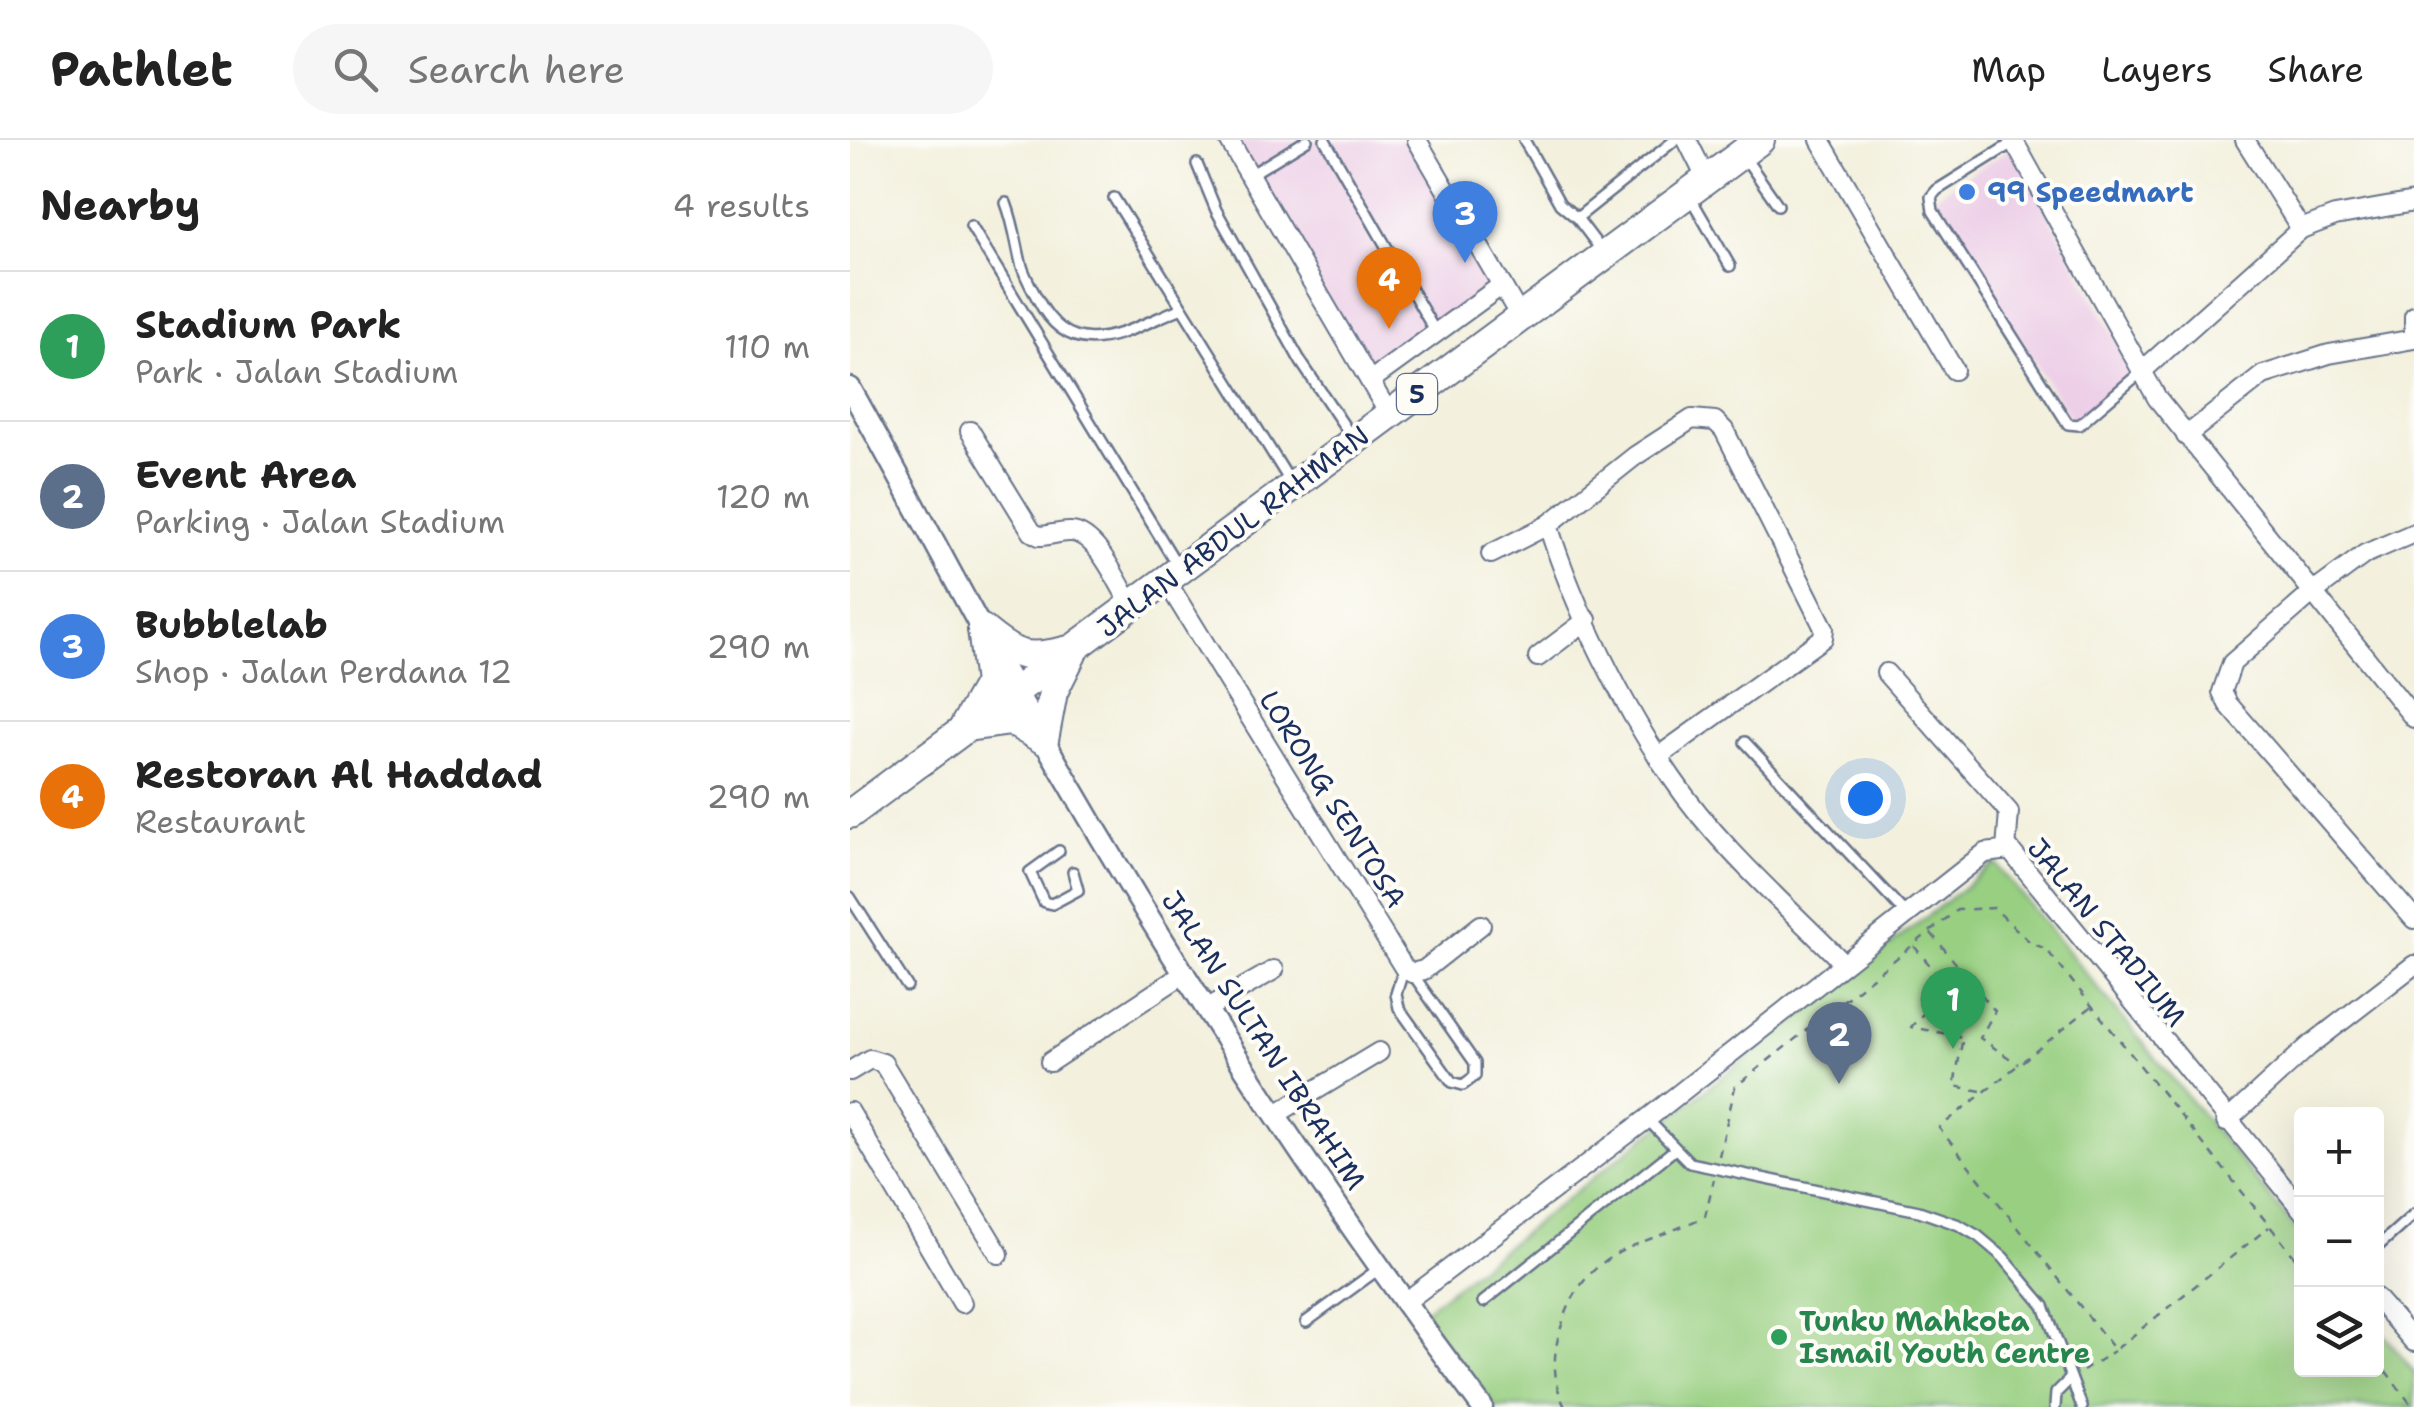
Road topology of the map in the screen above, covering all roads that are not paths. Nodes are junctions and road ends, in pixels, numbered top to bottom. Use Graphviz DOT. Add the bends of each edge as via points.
graph roads {
  1 [pos="1228,140"];
  2 [pos="1307,140"];
  3 [pos="1325,140"];
  4 [pos="1417,140"];
  5 [pos="1524,140"];
  6 [pos="1674,140"];
  7 [pos="1687,140"];
  8 [pos="1820,140"];
  9 [pos="2245,140"];
  10 [pos="2014,141"];
  11 [pos="1751,147"];
  12 [pos="1197,164"];
  13 [pos="1250,175"];
  14 [pos="1698,187"];
  15 [pos="1114,198"];
  16 [pos="2414,202"];
  17 [pos="1006,203"];
  18 [pos="1778,204"];
  19 [pos="1577,218"];
  20 [pos="971,226"];
  21 [pos="2300,230"];
  22 [pos="1605,255"];
  23 [pos="1730,266"];
  24 [pos="1502,285"];
  25 [pos="1182,308"];
  26 [pos="2414,316"];
  27 [pos="1521,318"];
  28 [pos="1436,333"];
  29 [pos="2414,336"];
  30 [pos="1954,370"];
  31 [pos="2142,372"];
  32 [pos="1370,381"];
  33 [pos="850,388"];
  34 [pos="1389,414"];
  35 [pos="970,431"];
  36 [pos="2186,436"];
  37 [pos="1354,440"];
  38 [pos="1292,486"];
  39 [pos="1548,525"];
  40 [pos="2414,533"];
  41 [pos="1491,554"];
  42 [pos="1172,574"];
  43 [pos="2311,594"];
  44 [pos="1132,605"];
  45 [pos="1587,620"];
  46 [pos="982,629"];
  47 [pos="1075,648"];
  48 [pos="1538,657"];
  49 [pos="1886,673"];
  50 [pos="1017,693"];
  51 [pos="2414,718"];
  52 [pos="963,730"];
  53 [pos="1044,740"];
  54 [pos="1745,742"];
  55 [pos="1659,756"];
  56 [pos="850,814"];
  57 [pos="2006,850"];
  58 [pos="1059,851"];
  59 [pos="1072,872"];
  60 [pos="850,897"];
  61 [pos="1906,914"];
  62 [pos="2414,920"];
  63 [pos="1482,926"];
  64 [pos="1843,963"];
  65 [pos="2414,965"];
  66 [pos="1274,970"];
  67 [pos="1408,971"];
  68 [pos="1185,973"];
  69 [pos="907,986"];
  70 [pos="1208,1008"];
  71 [pos="1379,1052"];
  72 [pos="1050,1062"];
  73 [pos="850,1071"];
  74 [pos="850,1112"];
  75 [pos="1278,1114"];
  76 [pos="1648,1119"];
  77 [pos="2226,1122"];
  78 [pos="1674,1150"];
  79 [pos="2294,1201"];
  80 [pos="2414,1214"];
  81 [pos="2384,1241"];
  82 [pos="999,1254"];
  83 [pos="1380,1268"];
  84 [pos="962,1302"];
  85 [pos="1483,1302"];
  86 [pos="1404,1303"];
  87 [pos="2384,1307"];
  88 [pos="1306,1322"];
  89 [pos="2414,1342"];
  90 [pos="2070,1379"];
  91 [pos="1482,1407"];
  92 [pos="2055,1407"];
  93 [pos="2082,1407"];
  1 -- 13 [label="street"];
  2 -- 13 [label="lane"];
  3 -- 28 [label="lane"];
  4 -- 24 [label="street"];
  5 -- 19 [label="lane" via="1560,204"];
  6 -- 19 [label="lane"];
  7 -- 14 [label="street"];
  8 -- 30 [label="street"];
  9 -- 21 [label="street"];
  10 -- 31 [label="street"];
  10 -- 31 [label="lane" via="1930,196 1933,211 2068,424 2079,424"];
  11 -- 14 [label="main road, JALAN ABDUL RAHMAN / 5"];
  11 -- 18 [label="lane"];
  12 -- 37 [label="lane" via="1301,362"];
  13 -- 32 [label="street"];
  14 -- 22 [label="main road, JALAN ABDUL RAHMAN / 5"];
  14 -- 23 [label="lane"];
  15 -- 25 [label="lane"];
  16 -- 21 [label="street" via="2335,216"];
  17 -- 25 [label="lane" via="1024,273 1066,336 1115,335"];
  19 -- 22 [label="lane"];
  20 -- 42 [label="lane"];
  21 -- 31 [label="street"];
  22 -- 27 [label="main road, JALAN ABDUL RAHMAN / 5"];
  24 -- 27 [label="street"];
  24 -- 28 [label="street"];
  25 -- 38 [label="lane"];
  26 -- 29 [label="street"];
  27 -- 34 [label="main road, JALAN ABDUL RAHMAN / 5"];
  28 -- 32 [label="street"];
  29 -- 36 [label="street" via="2263,375"];
  31 -- 36 [label="street"];
  32 -- 34 [label="street"];
  33 -- 46 [label="street, JALAN SULTAN IBRAHIM"];
  34 -- 37 [label="main road, JALAN ABDUL RAHMAN / 5"];
  35 -- 44 [label="street" via="1032,532 1082,535"];
  36 -- 43 [label="street"];
  37 -- 38 [label="main road, JALAN ABDUL RAHMAN / 5"];
  38 -- 42 [label="main road, JALAN ABDUL RAHMAN / 5"];
  39 -- 41 [label="street"];
  39 -- 45 [label="street"];
  39 -- 55 [label="street" via="1692,419 1715,421 1824,628 1823,638"];
  40 -- 43 [label="street" via="2365,554"];
  42 -- 44 [label="main road, JALAN ABDUL RAHMAN / 5"];
  42 -- 67 [label="street, LORONG SENTOSA"];
  43 -- 51 [label="street"];
  43 -- 62 [label="street" via="2232,663 2222,692"];
  44 -- 47 [label="main road, JALAN ABDUL RAHMAN / 5"];
  45 -- 48 [label="street"];
  45 -- 55 [label="street"];
  46 -- 47 [label="main road" via="1006,648 1036,658"];
  46 -- 50 [label="street, JALAN SULTAN IBRAHIM"];
  46 -- 52 [label="main road" via="989,683"];
  47 -- 50 [label="main road, JALAN ABDUL RAHMAN / 5"];
  47 -- 53 [label="main road" via="1053,692"];
  49 -- 57 [label="street" via="2009,812"];
  50 -- 52 [label="main road, JALAN ABDUL RAHMAN / 5"];
  50 -- 53 [label="street, JALAN SULTAN IBRAHIM"];
  52 -- 53 [label="main road" via="1002,720"];
  52 -- 56 [label="main road, JALAN ABDUL RAHMAN / 5"];
  53 -- 68 [label="street, JALAN SULTAN IBRAHIM"];
  54 -- 61 [label="lane"];
  55 -- 64 [label="street" via="1700,814"];
  57 -- 61 [label="street, JALAN STADIUM" via="1985,852"];
  57 -- 77 [label="street, JALAN STADIUM"];
  58 -- 59 [label="lane" via="1030,872 1044,902 1078,890"];
  60 -- 69 [label="lane"];
  61 -- 64 [label="street, JALAN STADIUM"];
  63 -- 67 [label="street" via="1424,970"];
  64 -- 76 [label="street, JALAN STADIUM"];
  65 -- 77 [label="street" via="2308,1047"];
  66 -- 70 [label="street"];
  67 -- 67 [label="lane" via="1475,1063 1475,1076 1463,1085 1452,1082 1399,1008 1396,994"];
  68 -- 70 [label="street, JALAN SULTAN IBRAHIM"];
  68 -- 72 [label="street"];
  70 -- 75 [label="street, JALAN SULTAN IBRAHIM"];
  71 -- 75 [label="street"];
  73 -- 82 [label="street" via="870,1059 883,1062"];
  74 -- 84 [label="street"];
  75 -- 83 [label="street, JALAN SULTAN IBRAHIM"];
  76 -- 78 [label="lane"];
  76 -- 86 [label="street, JALAN STADIUM"];
  77 -- 79 [label="street, JALAN STADIUM"];
  78 -- 85 [label="lane"];
  78 -- 90 [label="lane" via="1690,1164 1960,1224 2003,1257 2044,1306"];
  80 -- 81 [label="lane"];
  83 -- 86 [label="street, JALAN SULTAN IBRAHIM"];
  83 -- 88 [label="lane"];
  86 -- 91 [label="street, JALAN SULTAN IBRAHIM"];
  87 -- 89 [label="street"];
  90 -- 92 [label="lane" via="2056,1393"];
  90 -- 93 [label="lane"];
}
